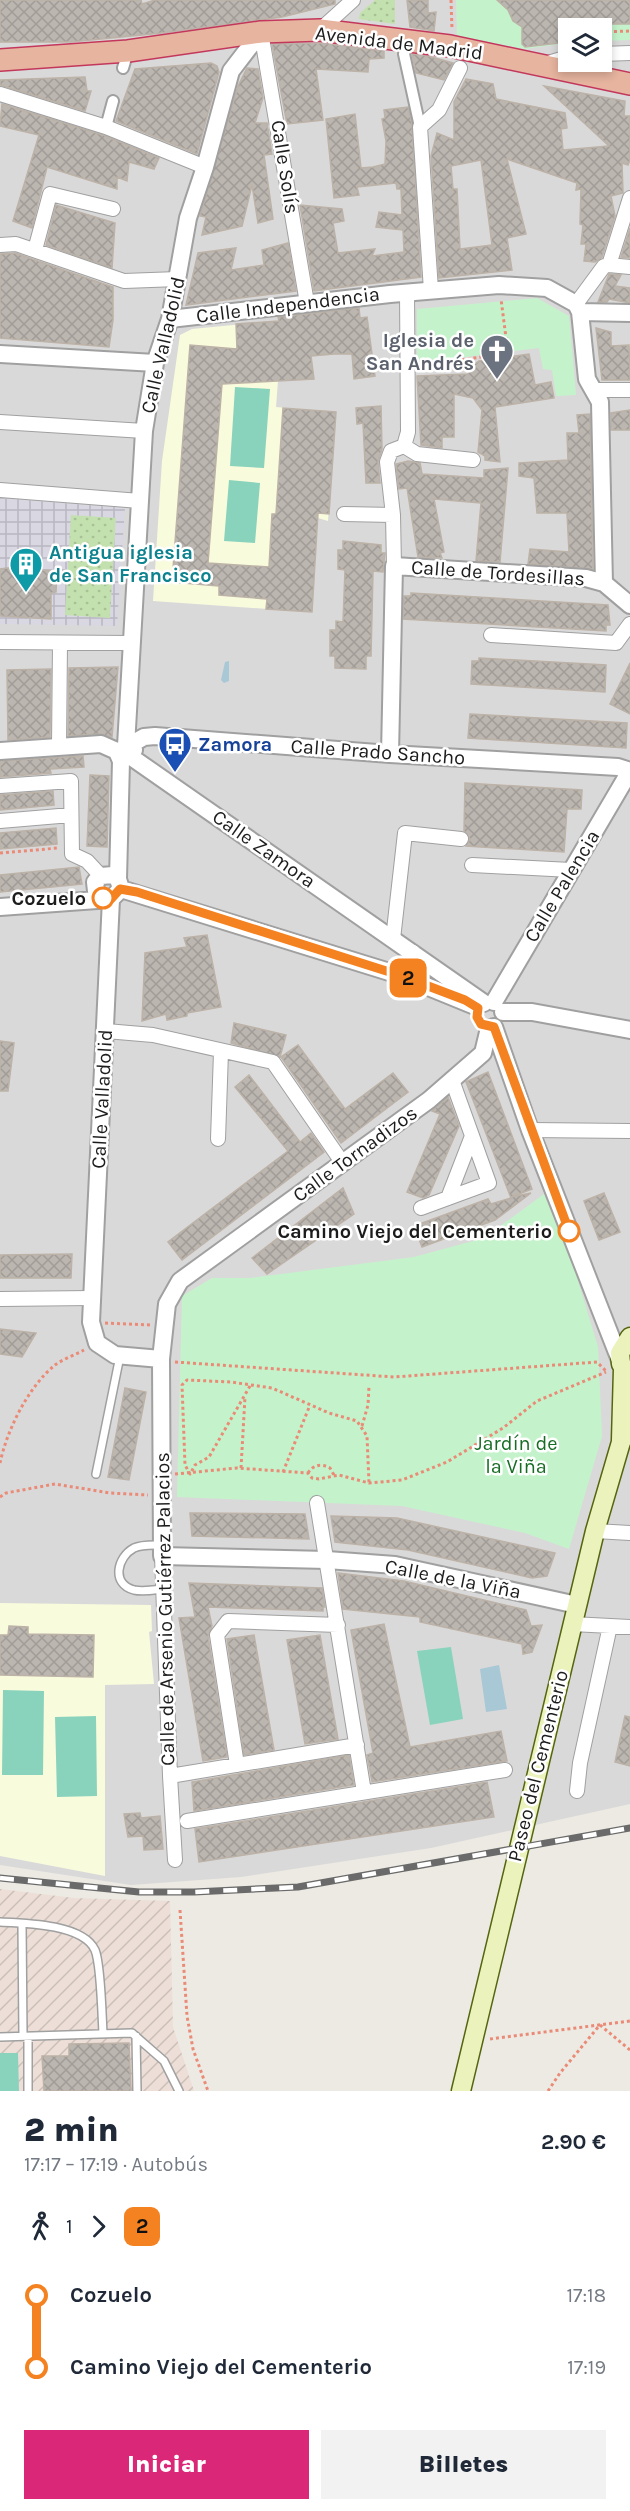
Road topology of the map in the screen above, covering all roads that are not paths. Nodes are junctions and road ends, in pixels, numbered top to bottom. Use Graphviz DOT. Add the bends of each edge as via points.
graph roads {
  1 [pos="353,0"];
  2 [pos="320,30"];
  3 [pos="261,32"];
  4 [pos="630,53"];
  5 [pos="404,54"];
  6 [pos="612,54"];
  7 [pos="0,58"];
  8 [pos="558,60"];
  9 [pos="540,65"];
  10 [pos="460,69"];
  11 [pos="630,84"];
  12 [pos="0,94"];
  13 [pos="113,101"];
  14 [pos="106,127"];
  15 [pos="420,127"];
  16 [pos="205,168"];
  17 [pos="630,198"];
  18 [pos="113,209"];
  19 [pos="0,245"];
  20 [pos="35,250"];
  21 [pos="609,266"];
  22 [pos="630,267"];
  23 [pos="178,279"];
  24 [pos="431,290"];
  25 [pos="407,292"];
  26 [pos="307,303"];
  27 [pos="578,308"];
  28 [pos="630,313"];
  29 [pos="170,319"];
  30 [pos="0,354"];
  31 [pos="155,363"];
  32 [pos="593,390"];
  33 [pos="630,390"];
  34 [pos="0,422"];
  35 [pos="144,431"];
  36 [pos="404,446"];
  37 [pos="473,460"];
  38 [pos="0,490"];
  39 [pos="140,501"];
  40 [pos="344,514"];
  41 [pos="393,515"];
  42 [pos="394,566"];
  43 [pos="604,582"];
  44 [pos="630,605"];
  45 [pos="630,624"];
  46 [pos="491,634"];
  47 [pos="0,642"];
  48 [pos="60,643"];
  49 [pos="130,643"];
  50 [pos="59,747"];
  51 [pos="0,751"];
  52 [pos="390,754"];
  53 [pos="125,755"];
  54 [pos="630,771"];
  55 [pos="0,786"];
  56 [pos="71,815"];
  57 [pos="0,821"];
  58 [pos="461,839"];
  59 [pos="471,865"];
  60 [pos="571,870"];
  61 [pos="108,887"];
  62 [pos="0,907"];
  63 [pos="393,939"];
  64 [pos="413,952"];
  65 [pos="399,975"];
  66 [pos="490,1006"];
  67 [pos="491,1028"];
  68 [pos="630,1030"];
  69 [pos="106,1031"];
  70 [pos="220,1052"];
  71 [pos="452,1080"];
  72 [pos="530,1130"];
  73 [pos="630,1131"];
  74 [pos="472,1136"];
  75 [pos="218,1139"];
  76 [pos="342,1161"];
  77 [pos="448,1198"];
  78 [pos="421,1208"];
  79 [pos="92,1298"];
  80 [pos="0,1299"];
  81 [pos="600,1312"];
  82 [pos="630,1337"];
  83 [pos="120,1356"];
  84 [pos="168,1356"];
  85 [pos="620,1368"];
  86 [pos="630,1426"];
  87 [pos="621,1442"];
  88 [pos="96,1474"];
  89 [pos="317,1503"];
  90 [pos="595,1531"];
  91 [pos="630,1533"];
  92 [pos="162,1550"];
  93 [pos="327,1560"];
  94 [pos="163,1589"];
  95 [pos="577,1605"];
  96 [pos="572,1624"];
  97 [pos="338,1626"];
  98 [pos="610,1626"];
  99 [pos="630,1628"];
  100 [pos="357,1746"];
  101 [pos="237,1765"];
  102 [pos="505,1770"];
  103 [pos="170,1776"];
  104 [pos="578,1791"];
  105 [pos="364,1792"];
  106 [pos="187,1821"];
  107 [pos="175,1860"];
  108 [pos="0,1922"];
  109 [pos="22,1924"];
  110 [pos="103,2034"];
  111 [pos="25,2036"];
  112 [pos="136,2036"];
  113 [pos="0,2037"];
  114 [pos="28,2091"];
  115 [pos="137,2091"];
  116 [pos="179,2091"];
  117 [pos="461,2091"];
  1 -- 2 [label="street"];
  2 -- 3 [label="highway, Avenida de Madrid"];
  2 -- 9 [label="highway, Avenida de Madrid" via="450,46"];
  3 -- 7 [label="highway, Avenida de Madrid" via="125,59"];
  3 -- 16 [label="street, Calle Valladolid" via="231,71"];
  3 -- 26 [label="street, Calle Solís"];
  4 -- 6 [label="street"];
  5 -- 15 [label="street"];
  8 -- 9 [label="street"];
  9 -- 11 [label="highway, Avenida de Madrid"];
  10 -- 15 [label="street" via="439,110"];
  12 -- 14 [label="street"];
  13 -- 14 [label="street"];
  14 -- 16 [label="street"];
  15 -- 24 [label="street"];
  16 -- 23 [label="street, Calle Valladolid" via="188,218"];
  17 -- 21 [label="street"];
  18 -- 20 [label="street" via="50,195"];
  19 -- 20 [label="street" via="16,244"];
  20 -- 23 [label="street" via="124,281"];
  21 -- 22 [label="street"];
  21 -- 27 [label="street" via="604,266"];
  23 -- 29 [label="street, Calle Valladolid"];
  24 -- 25 [label="street, Calle Independencia"];
  24 -- 27 [label="street, Calle Independencia" via="499,285 548,288"];
  25 -- 26 [label="street, Calle Independencia"];
  25 -- 36 [label="street" via="408,432"];
  26 -- 29 [label="street, Calle Independencia"];
  27 -- 28 [label="street"];
  27 -- 32 [label="street" via="587,380"];
  29 -- 31 [label="street, Calle Valladolid"];
  30 -- 31 [label="street"];
  31 -- 35 [label="street, Calle Valladolid"];
  32 -- 33 [label="street"];
  32 -- 43 [label="street" via="600,402"];
  34 -- 35 [label="street"];
  35 -- 39 [label="street, Calle Valladolid"];
  36 -- 37 [label="street" via="417,454"];
  36 -- 41 [label="street" via="391,451 387,462"];
  38 -- 39 [label="street"];
  39 -- 49 [label="street, Calle Valladolid"];
  40 -- 41 [label="street"];
  41 -- 42 [label="street"];
  42 -- 43 [label="street, Calle de Tordesillas"];
  42 -- 52 [label="street"];
  43 -- 44 [label="street, Calle de Tordesillas"];
  45 -- 46 [label="street" via="616,643"];
  47 -- 48 [label="street"];
  48 -- 49 [label="street"];
  48 -- 50 [label="street"];
  49 -- 53 [label="street, Calle Valladolid"];
  50 -- 51 [label="street"];
  50 -- 53 [label="street" via="101,744"];
  52 -- 53 [label="street, Calle Prado Sancho" via="155,735 144,737"];
  52 -- 54 [label="street, Calle Prado Sancho" via="618,767"];
  53 -- 61 [label="street, Calle Valladolid"];
  53 -- 63 [label="street, Calle Zamora"];
  54 -- 60 [label="street, Calle Palencia"];
  55 -- 56 [label="street" via="71,781"];
  56 -- 57 [label="street"];
  56 -- 61 [label="street" via="72,854 87,861"];
  58 -- 63 [label="street" via="405,833"];
  59 -- 60 [label="street"];
  60 -- 66 [label="street, Calle Palencia"];
  61 -- 62 [label="street" via="70,901"];
  61 -- 65 [label="street"];
  61 -- 69 [label="street, Calle Valladolid"];
  63 -- 64 [label="street, Calle Zamora"];
  64 -- 65 [label="street"];
  64 -- 66 [label="street, Calle Zamora"];
  65 -- 66 [label="street"];
  66 -- 67 [label="street, Calle Palencia" via="502,1022"];
  66 -- 67 [label="street, Paseo del Cementerio" via="477,1017 481,1024"];
  66 -- 68 [label="street"];
  67 -- 71 [label="street, Calle Tornadizos" via="483,1053"];
  67 -- 72 [label="street, Paseo del Cementerio"];
  69 -- 70 [label="street" via="153,1035"];
  69 -- 79 [label="street, Calle Valladolid"];
  70 -- 75 [label="street"];
  70 -- 76 [label="street" via="273,1062"];
  71 -- 74 [label="street"];
  71 -- 76 [label="street, Calle Tornadizos"];
  72 -- 73 [label="street"];
  72 -- 81 [label="street, Paseo del Cementerio"];
  74 -- 77 [label="street"];
  74 -- 77 [label="street" via="489,1183"];
  76 -- 84 [label="street, Calle Tornadizos" via="180,1281 167,1304"];
  77 -- 78 [label="street"];
  79 -- 80 [label="street"];
  79 -- 83 [label="street, Calle Valladolid" via="91,1322 97,1343"];
  81 -- 82 [label="street"];
  81 -- 85 [label="street, Paseo del Cementerio"];
  82 -- 85 [label="main road" via="622,1346"];
  83 -- 84 [label="street"];
  83 -- 88 [label="lane"];
  84 -- 92 [label="street, Calle de Arsenio Gutiérrez Palacios" via="161,1474"];
  85 -- 87 [label="main road, Paseo del Cementerio"];
  86 -- 87 [label="main road, Paseo del Cementerio"];
  87 -- 90 [label="main road, Paseo del Cementerio"];
  89 -- 93 [label="street"];
  90 -- 91 [label="street"];
  90 -- 95 [label="main road, Paseo del Cementerio"];
  92 -- 93 [label="street, Calle de la Viña"];
  92 -- 94 [label="street, Calle de Arsenio Gutiérrez Palacios"];
  92 -- 94 [label="lane" via="137,1546 118,1565 120,1578 127,1587 136,1591"];
  93 -- 95 [label="street, Calle de la Viña" via="395,1565"];
  93 -- 97 [label="street"];
  94 -- 103 [label="street, Calle de Arsenio Gutiérrez Palacios"];
  95 -- 96 [label="main road, Paseo del Cementerio"];
  96 -- 98 [label="street"];
  96 -- 117 [label="main road, Paseo del Cementerio"];
  97 -- 100 [label="street"];
  97 -- 101 [label="street" via="228,1621 217,1635"];
  98 -- 99 [label="street"];
  98 -- 104 [label="street" via="580,1763"];
  100 -- 101 [label="street"];
  100 -- 105 [label="street"];
  101 -- 103 [label="street"];
  102 -- 105 [label="street"];
  103 -- 107 [label="street, Calle de Arsenio Gutiérrez Palacios"];
  105 -- 106 [label="street"];
  108 -- 109 [label="lane"];
  109 -- 110 [label="lane" via="81,1935 95,1950"];
  109 -- 111 [label="lane"];
  110 -- 111 [label="lane"];
  110 -- 112 [label="lane"];
  111 -- 113 [label="lane"];
  111 -- 114 [label="lane"];
  112 -- 115 [label="lane"];
  112 -- 116 [label="lane" via="164,2061"];
}
